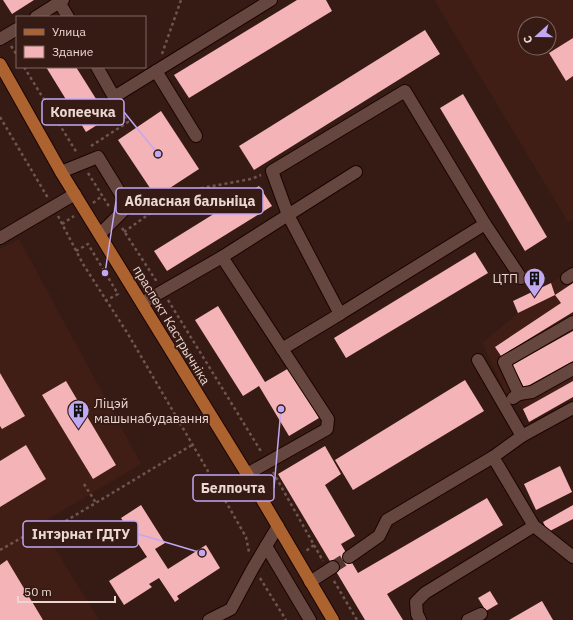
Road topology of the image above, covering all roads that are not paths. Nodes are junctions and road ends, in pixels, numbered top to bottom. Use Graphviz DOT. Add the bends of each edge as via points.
graph roads {
  1 [pos="271,0"];
  2 [pos="61,1"];
  3 [pos="38,16"];
  4 [pos="68,16"];
  5 [pos="16,30"];
  6 [pos="0,40"];
  7 [pos="0,64"];
  8 [pos="98,68"];
  9 [pos="156,71"];
  10 [pos="196,136"];
  11 [pos="62,172"];
  12 [pos="356,172"];
  13 [pos="75,194"];
  14 [pos="288,215"];
  15 [pos="484,224"];
  16 [pos="100,234"];
  17 [pos="0,238"];
  18 [pos="222,257"];
  19 [pos="521,278"];
  20 [pos="142,303"];
  21 [pos="340,314"];
  22 [pos="573,322"];
  23 [pos="282,348"];
  24 [pos="478,360"];
  25 [pos="573,369"];
  26 [pos="519,394"];
  27 [pos="504,404"];
  28 [pos="573,408"];
  29 [pos="522,436"];
  30 [pos="494,457"];
  31 [pos="247,474"];
  32 [pos="278,526"];
  33 [pos="534,526"];
  34 [pos="266,546"];
  35 [pos="349,557"];
  36 [pos="573,557"];
  37 [pos="331,569"];
  38 [pos="310,582"];
  39 [pos="481,614"];
  40 [pos="209,620"];
  41 [pos="310,620"];
  42 [pos="333,620"];
  43 [pos="420,620"];
  44 [pos="468,620"];
  1 -- 9 [label="lane"];
  2 -- 3 [label="lane"];
  2 -- 4 [label="lane"];
  5 -- 6 [label="lane"];
  7 -- 11 [label="main road, праспект Кастрычніка"];
  8 -- 9 [label="lane" via="114,97"];
  9 -- 10 [label="lane"];
  11 -- 13 [label="main road, праспект Кастрычніка"];
  11 -- 16 [label="lane" via="80,159 98,157 128,206"];
  12 -- 14 [label="lane"];
  13 -- 16 [label="main road, праспект Кастрычніка"];
  13 -- 17 [label="lane"];
  14 -- 15 [label="lane" via="272,170 405,90"];
  14 -- 18 [label="lane"];
  14 -- 21 [label="lane"];
  15 -- 19 [label="lane"];
  15 -- 21 [label="lane"];
  16 -- 20 [label="main road, праспект Кастрычніка"];
  18 -- 20 [label="lane"];
  18 -- 23 [label="lane"];
  20 -- 31 [label="main road, праспект Кастрычніка"];
  21 -- 23 [label="lane"];
  22 -- 26 [label="lane" via="504,362"];
  23 -- 31 [label="lane" via="328,419 327,428"];
  24 -- 27 [label="lane"];
  25 -- 26 [label="lane" via="532,392"];
  26 -- 27 [label="lane"];
  27 -- 29 [label="lane"];
  28 -- 29 [label="lane"];
  29 -- 30 [label="lane"];
  30 -- 33 [label="lane"];
  30 -- 35 [label="lane" via="387,520 379,536"];
  31 -- 32 [label="main road, праспект Кастрычніка"];
  32 -- 34 [label="lane"];
  32 -- 38 [label="main road, праспект Кастрычніка"];
  33 -- 36 [label="lane"];
  33 -- 43 [label="lane" via="425,593 416,602"];
  34 -- 40 [label="lane" via="231,609"];
  34 -- 41 [label="lane"];
  37 -- 38 [label="lane"];
  38 -- 42 [label="main road, праспект Кастрычніка"];
  39 -- 44 [label="lane"];
}
